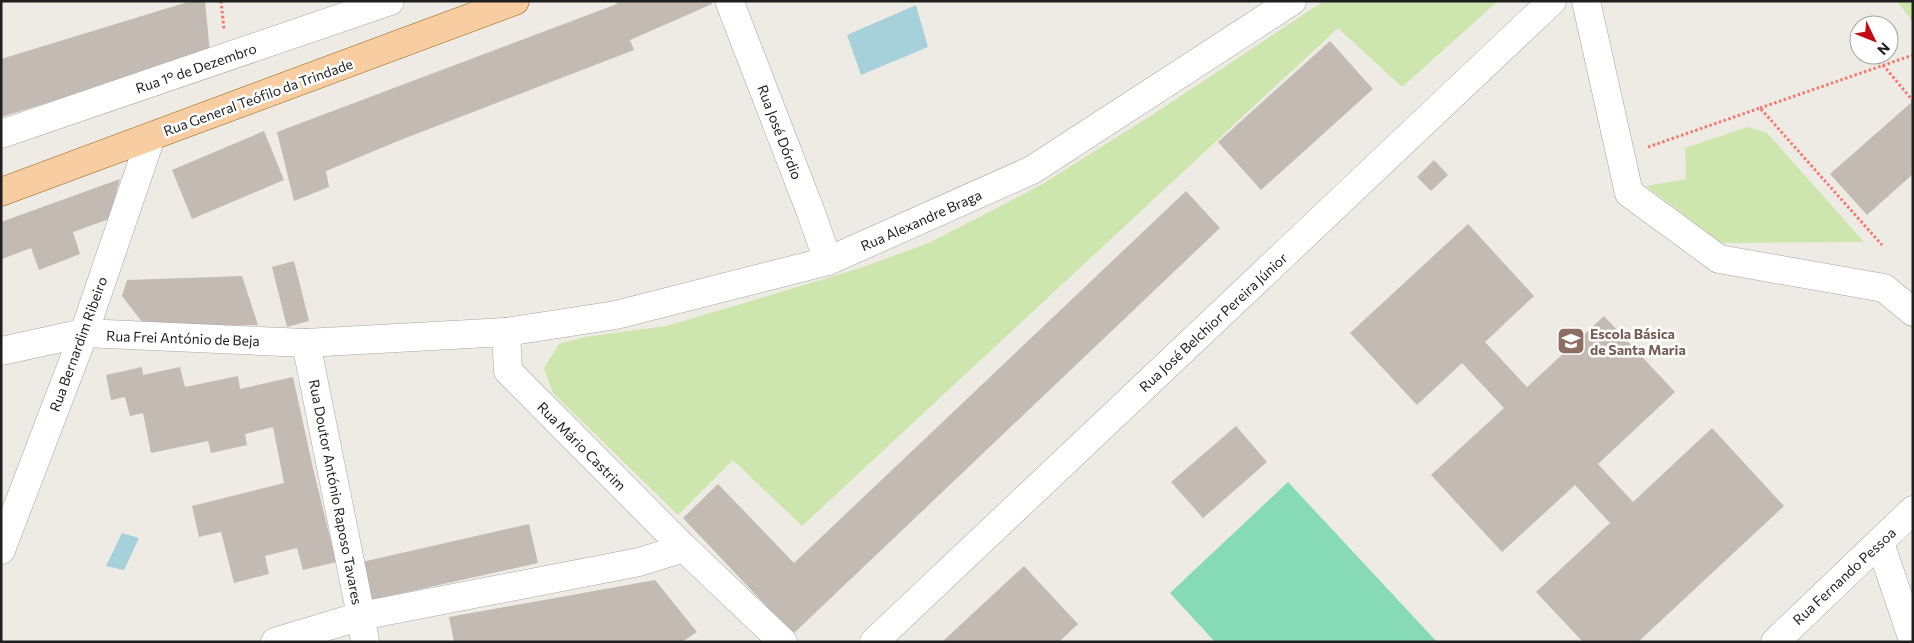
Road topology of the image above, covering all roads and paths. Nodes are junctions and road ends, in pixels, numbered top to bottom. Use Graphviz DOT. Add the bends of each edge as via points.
graph roads {
  1 [pos="390,1"];
  2 [pos="516,1"];
  3 [pos="1292,1"];
  4 [pos="1552,1"];
  5 [pos="1586,1"];
  6 [pos="730,4"];
  7 [pos="489,6"];
  8 [pos="1913,55"];
  9 [pos="1883,66"];
  10 [pos="1913,101"];
  11 [pos="1760,108"];
  12 [pos="1,134"];
  13 [pos="151,137"];
  14 [pos="1643,149"];
  15 [pos="1,192"];
  16 [pos="1882,245"];
  17 [pos="828,261"];
  18 [pos="1913,312"];
  19 [pos="506,332"];
  20 [pos="84,333"];
  21 [pos="306,343"];
  22 [pos="1,351"];
  23 [pos="1913,510"];
  24 [pos="1880,543"];
  25 [pos="684,548"];
  26 [pos="1,550"];
  27 [pos="363,629"];
  28 [pos="1913,640"];
  29 [pos="275,642"];
  30 [pos="784,642"];
  31 [pos="874,642"];
  32 [pos="1774,642"];
  1 -- 12 [label="street, Rua 1° de Dezembro"];
  2 -- 7 [label="main road, Rua General Teófilo da Trindade"];
  3 -- 17 [label="street, Rua Alexandre Braga" via="1032,170"];
  4 -- 31 [label="street, Rua José Belchior Pereira Júnior"];
  5 -- 18 [label="street" via="1629,193 1719,259 1884,288"];
  6 -- 17 [label="street, Rua José Dórdio"];
  7 -- 13 [label="main road, Rua General Teófilo da Trindade"];
  8 -- 9 [label="path"];
  9 -- 10 [label="path"];
  9 -- 11 [label="path"];
  11 -- 14 [label="path"];
  11 -- 16 [label="path"];
  13 -- 15 [label="main road, Rua General Teófilo da Trindade"];
  13 -- 20 [label="street, Rua Bernardim Ribeiro"];
  17 -- 19 [label="street, Rua Alexandre Braga" via="616,315"];
  19 -- 21 [label="street, Rua Frei António de Beja"];
  19 -- 25 [label="street, Rua Mário Castrim" via="508,372"];
  20 -- 21 [label="street, Rua Frei António de Beja"];
  20 -- 22 [label="street, Rua Frei António de Beja"];
  20 -- 26 [label="street, Rua Bernardim Ribeiro"];
  21 -- 27 [label="street, Rua Doutor António Raposo Tavares"];
  23 -- 24 [label="street, Rua Fernando Pessoa"];
  24 -- 28 [label="street"];
  24 -- 32 [label="street, Rua Fernando Pessoa"];
  25 -- 27 [label="street" via="639,562"];
  25 -- 30 [label="street, Rua Mário Castrim"];
  27 -- 29 [label="street"];
}
